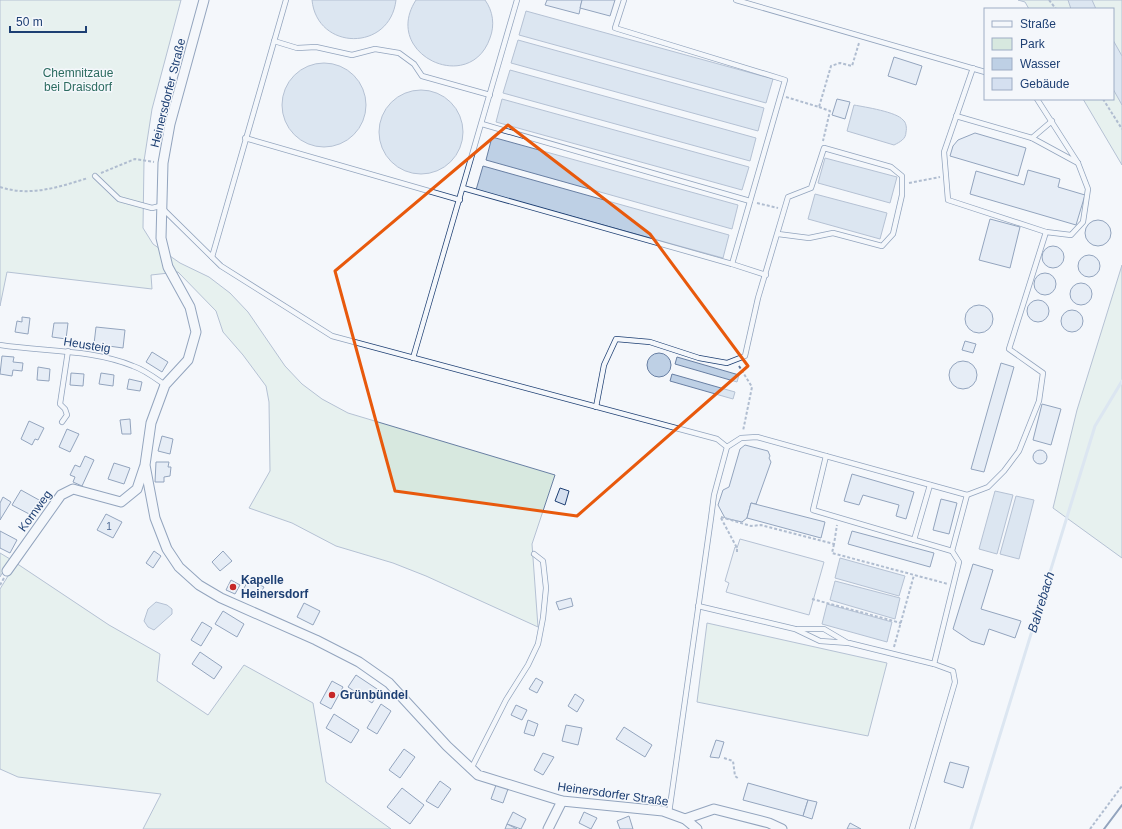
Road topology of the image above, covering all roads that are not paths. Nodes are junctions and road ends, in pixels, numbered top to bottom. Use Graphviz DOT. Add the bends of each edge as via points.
graph roads {
  1 [pos="204,0"];
  2 [pos="286,0"];
  3 [pos="517,0"];
  4 [pos="624,0"];
  5 [pos="736,0"];
  6 [pos="274,41"];
  7 [pos="973,68"];
  8 [pos="984,72"];
  9 [pos="490,95"];
  10 [pos="1039,100"];
  11 [pos="956,116"];
  12 [pos="1052,121"];
  13 [pos="482,124"];
  14 [pos="245,138"];
  15 [pos="1032,138"];
  16 [pos="1078,163"];
  17 [pos="95,176"];
  18 [pos="463,188"];
  19 [pos="460,200"];
  20 [pos="750,201"];
  21 [pos="160,206"];
  22 [pos="1046,232"];
  23 [pos="778,234"];
  24 [pos="212,257"];
  25 [pos="732,264"];
  26 [pos="766,275"];
  27 [pos="0,345"];
  28 [pos="68,351"];
  29 [pos="413,358"];
  30 [pos="165,384"];
  31 [pos="596,407"];
  32 [pos="62,422"];
  33 [pos="727,447"];
  34 [pos="826,456"];
  35 [pos="145,469"];
  36 [pos="930,485"];
  37 [pos="967,495"];
  38 [pos="914,540"];
  39 [pos="952,551"];
  40 [pos="534,554"];
  41 [pos="7,572"];
  42 [pos="698,606"];
  43 [pos="795,629"];
  44 [pos="849,643"];
  45 [pos="934,664"];
  46 [pos="471,769"];
  47 [pos="562,801"];
  48 [pos="669,813"];
  49 [pos="685,818"];
  50 [pos="548,829"];
  51 [pos="697,829"];
  52 [pos="782,829"];
  53 [pos="912,829"];
  1 -- 21 [label="street, Heinersdorfer Straße" via="170,124 163,163"];
  2 -- 6 [label="lane"];
  3 -- 9 [label="lane"];
  4 -- 20 [label="lane" via="615,28 785,80"];
  5 -- 7 [label="lane"];
  6 -- 9 [label="lane" via="297,48 316,47 352,55 375,49 399,53 414,64 422,76"];
  6 -- 14 [label="lane"];
  7 -- 8 [label="lane"];
  7 -- 11 [label="lane"];
  9 -- 13 [label="lane"];
  10 -- 12 [label="lane"];
  11 -- 15 [label="lane"];
  11 -- 22 [label="lane" via="944,152 948,200"];
  12 -- 15 [label="lane"];
  12 -- 16 [label="lane"];
  13 -- 18 [label="lane"];
  13 -- 20 [label="lane"];
  14 -- 19 [label="lane"];
  14 -- 24 [label="lane"];
  15 -- 16 [label="lane"];
  16 -- 22 [label="lane" via="1088,189 1083,222 1071,235"];
  17 -- 21 [label="lane" via="119,199 152,208"];
  18 -- 19 [label="lane"];
  18 -- 25 [label="lane"];
  19 -- 29 [label="lane"];
  20 -- 25 [label="lane"];
  21 -- 24 [label="lane"];
  21 -- 30 [label="street, Heinersdorfer Straße" via="161,238 168,267 190,307 196,332 188,360"];
  22 -- 37 [label="lane" via="1009,349 1043,373 1039,401 1018,451 1004,471 988,487"];
  23 -- 23 [label="lane" via="809,238 833,232 882,246 892,234 902,195 902,176 891,168 824,148 811,188 788,197"];
  23 -- 26 [label="lane"];
  24 -- 29 [label="lane" via="221,266 332,336"];
  25 -- 26 [label="lane"];
  26 -- 31 [label="lane" via="745,356 727,363 699,358 650,342 616,339 604,365"];
  27 -- 28 [label="lane, Heusteig"];
  28 -- 30 [label="lane, Heusteig" via="118,360 135,366"];
  28 -- 32 [label="lane" via="60,404 67,415"];
  29 -- 31 [label="lane"];
  30 -- 35 [label="street, Heinersdorfer Straße" via="151,423"];
  31 -- 33 [label="lane" via="717,440"];
  33 -- 34 [label="lane" via="741,438 757,437"];
  33 -- 42 [label="lane" via="713,503"];
  34 -- 36 [label="lane"];
  34 -- 38 [label="lane" via="813,510"];
  35 -- 41 [label="street, Kornweg" via="137,489 121,502 73,489 61,495"];
  35 -- 46 [label="street, Heinersdorfer Straße" via="155,518 167,549 179,567 199,585 221,598 359,662 389,683"];
  36 -- 37 [label="lane"];
  36 -- 38 [label="lane"];
  37 -- 39 [label="lane"];
  38 -- 39 [label="lane"];
  39 -- 45 [label="lane" via="959,562"];
  40 -- 46 [label="lane" via="543,561 546,588 538,644"];
  42 -- 43 [label="lane"];
  42 -- 48 [label="lane"];
  43 -- 44 [label="lane" via="820,641"];
  43 -- 44 [label="lane" via="824,629"];
  44 -- 45 [label="lane"];
  45 -- 53 [label="lane" via="953,671 955,682"];
  46 -- 47 [label="street, Heinersdorfer Straße" via="478,775"];
  47 -- 48 [label="street, Heinersdorfer Straße"];
  47 -- 50 [label="street"];
  48 -- 49 [label="street, Heinersdorfer Straße"];
  49 -- 51 [label="street, Heinersdorfer Straße"];
  49 -- 52 [label="street" via="714,809"];
}
